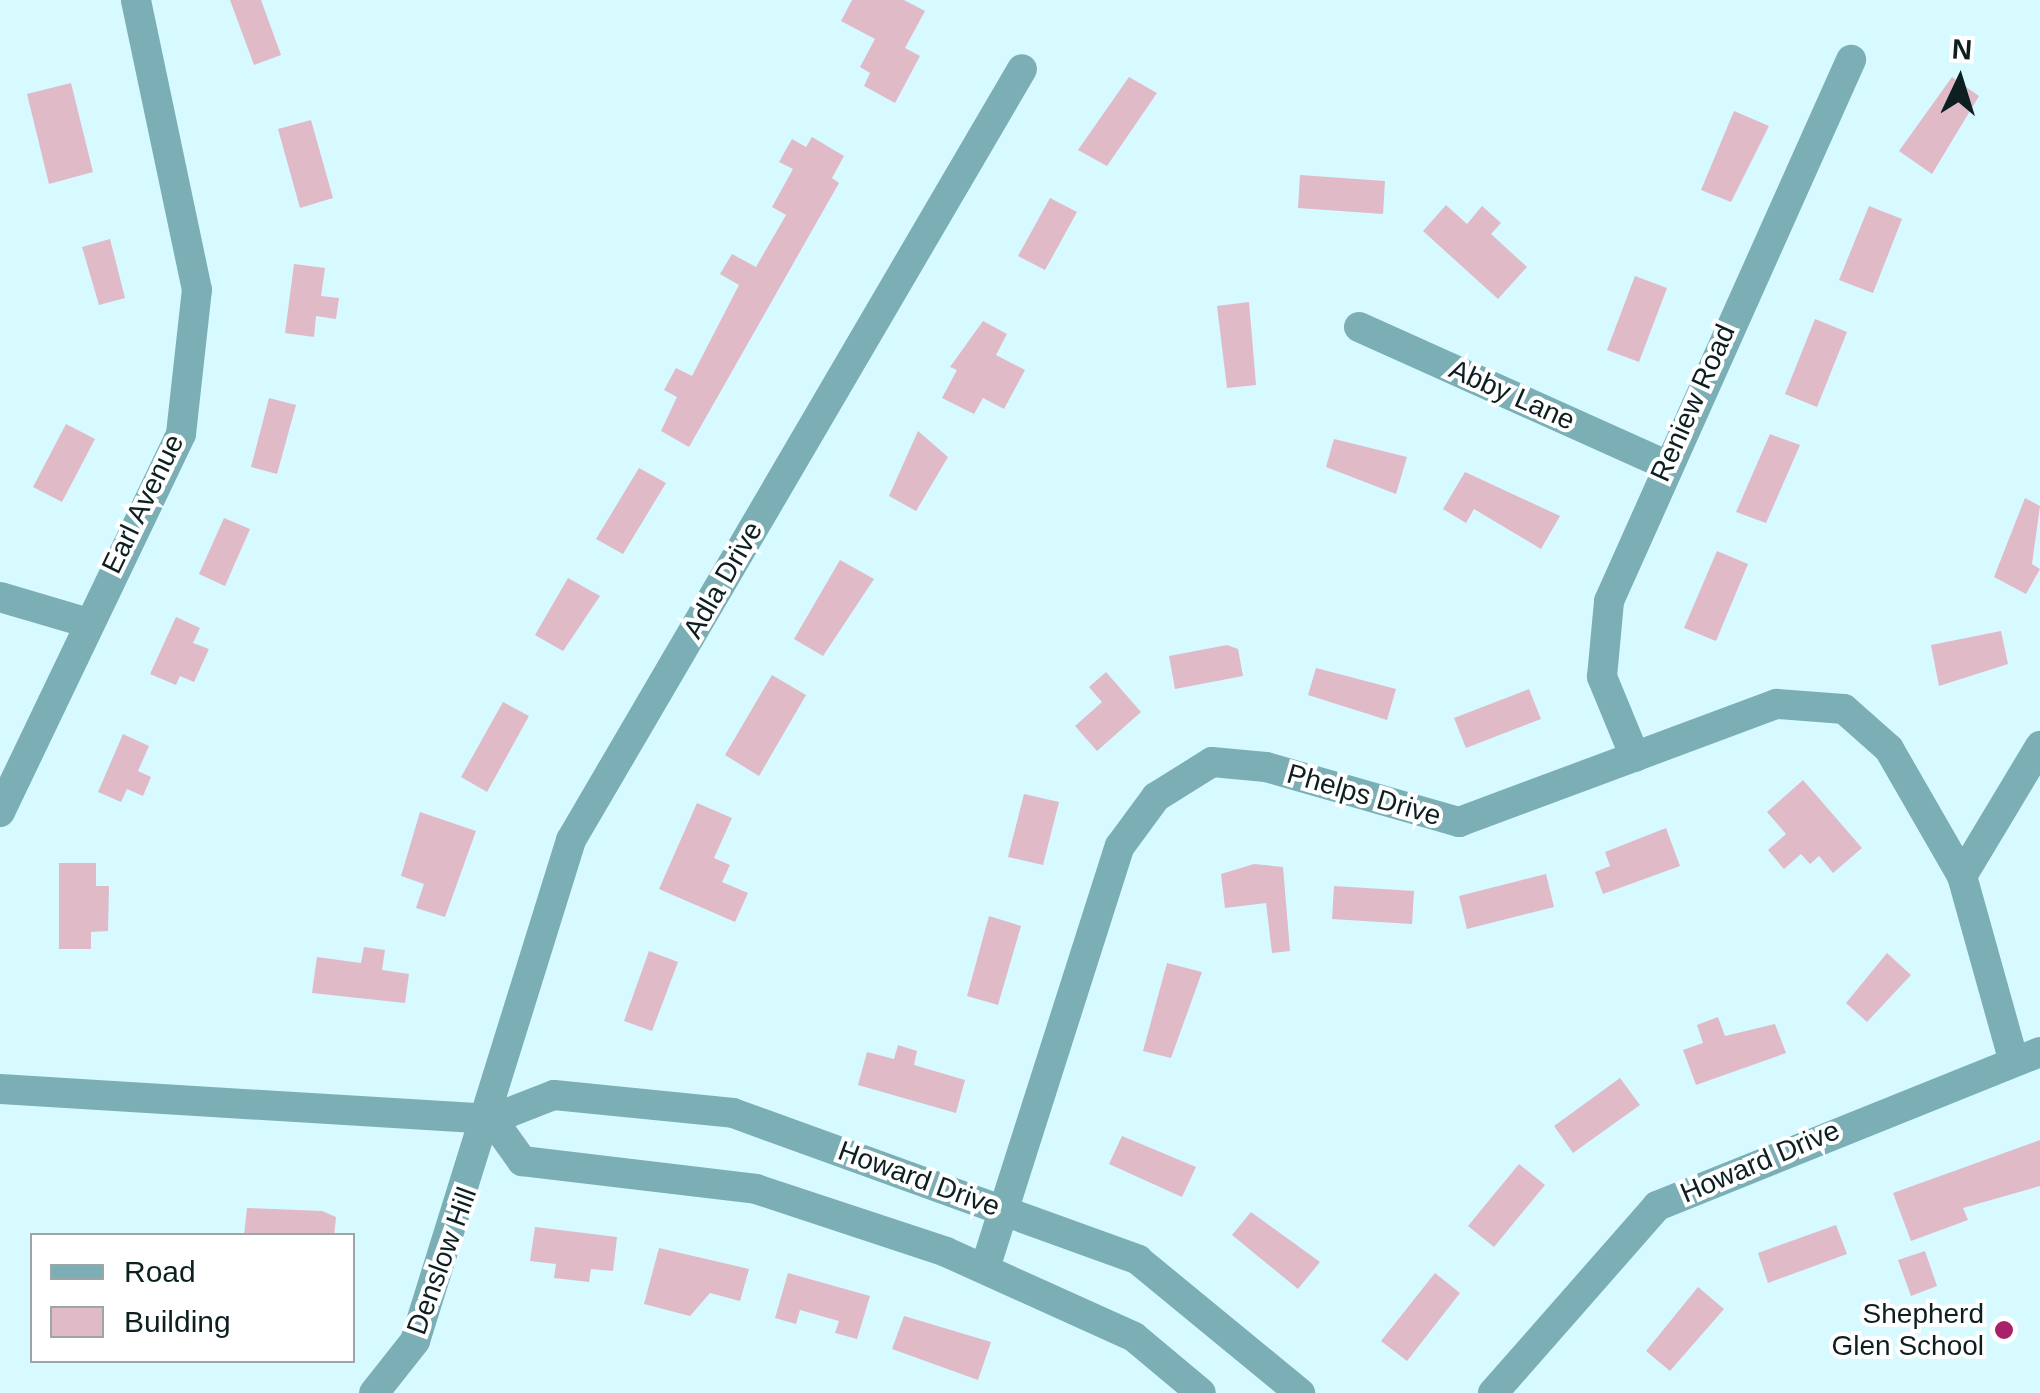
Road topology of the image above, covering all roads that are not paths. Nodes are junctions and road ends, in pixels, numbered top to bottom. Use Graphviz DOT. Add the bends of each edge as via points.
graph roads {
  1 [pos="136,0"];
  2 [pos="1851,60"];
  3 [pos="1022,69"];
  4 [pos="1359,326"];
  5 [pos="1664,464"];
  6 [pos="0,597"];
  7 [pos="85,622"];
  8 [pos="2040,746"];
  9 [pos="1635,757"];
  10 [pos="0,812"];
  11 [pos="1962,876"];
  12 [pos="2027,1057"];
  13 [pos="0,1088"];
  14 [pos="492,1119"];
  15 [pos="1002,1208"];
  16 [pos="986,1268"];
  17 [pos="374,1393"];
  18 [pos="1201,1393"];
  19 [pos="1300,1393"];
  20 [pos="1494,1393"];
  1 -- 7 [label="street, Earl Avenue" via="196,290 181,434"];
  2 -- 5 [label="street, Reniew Road"];
  3 -- 14 [label="street, Adla Drive" via="571,840"];
  4 -- 5 [label="street, Abby Lane"];
  5 -- 9 [label="street, Reniew Road" via="1609,601 1602,677"];
  6 -- 7 [label="street"];
  7 -- 10 [label="street, Earl Avenue"];
  8 -- 11 [label="street"];
  9 -- 11 [label="street, Phelps Drive" via="1777,704 1844,709 1890,749"];
  9 -- 15 [label="street, Phelps Drive" via="1459,822 1266,767 1212,762 1156,796 1120,846"];
  11 -- 12 [label="street, Phelps Drive"];
  12 -- 20 [label="street, Howard Drive" via="1657,1206"];
  13 -- 14 [label="street, Howard Drive"];
  14 -- 15 [label="street, Howard Drive" via="554,1095 733,1112"];
  14 -- 16 [label="street" via="522,1160 756,1189"];
  14 -- 17 [label="street, Denslow Hill" via="415,1341"];
  15 -- 16 [label="street, Phelps Drive"];
  15 -- 19 [label="street, Howard Drive" via="1138,1260"];
  16 -- 18 [label="street" via="1134,1337"];
}
